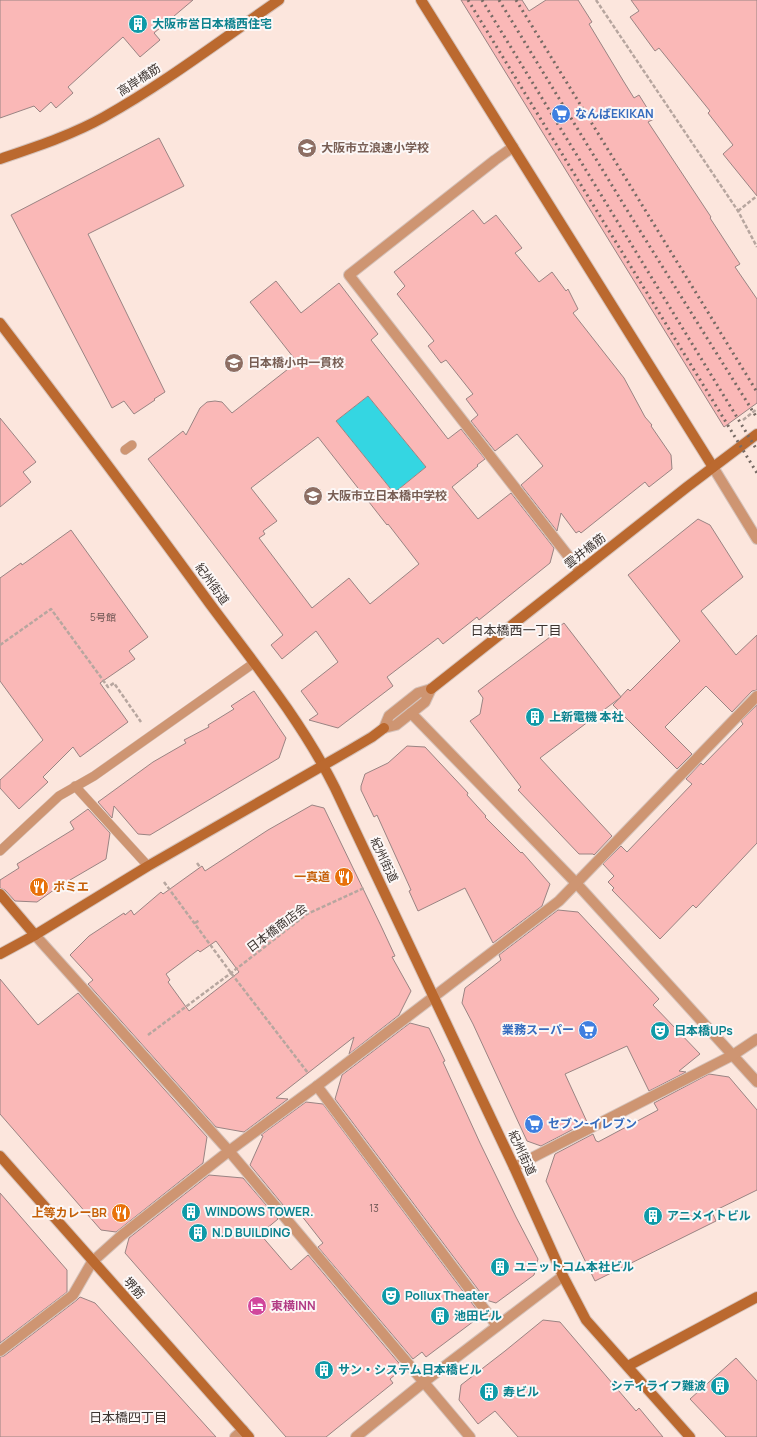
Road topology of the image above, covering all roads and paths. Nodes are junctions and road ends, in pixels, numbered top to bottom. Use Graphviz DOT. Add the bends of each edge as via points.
graph roads {
  1 [pos="278,0"];
  2 [pos="420,0"];
  3 [pos="596,0"];
  4 [pos="513,147"];
  5 [pos="0,159"];
  6 [pos="757,196"];
  7 [pos="738,211"];
  8 [pos="757,247"];
  9 [pos="0,323"];
  10 [pos="757,434"];
  11 [pos="714,467"];
  12 [pos="757,539"];
  13 [pos="580,571"];
  14 [pos="0,645"];
  15 [pos="254,663"];
  16 [pos="431,690"];
  17 [pos="757,696"];
  18 [pos="412,713"];
  19 [pos="142,723"];
  20 [pos="384,728"];
  21 [pos="324,765"];
  22 [pos="75,786"];
  23 [pos="0,851"];
  24 [pos="196,863"];
  25 [pos="148,866"];
  26 [pos="200,868"];
  27 [pos="379,881"];
  28 [pos="164,882"];
  29 [pos="577,884"];
  30 [pos="0,894"];
  31 [pos="200,920"];
  32 [pos="195,924"];
  33 [pos="35,935"];
  34 [pos="0,954"];
  35 [pos="231,973"];
  36 [pos="434,996"];
  37 [pos="757,1039"];
  38 [pos="133,1046"];
  39 [pos="732,1054"];
  40 [pos="757,1082"];
  41 [pos="317,1086"];
  42 [pos="229,1151"];
  43 [pos="0,1156"];
  44 [pos="514,1167"];
  45 [pos="92,1262"];
  46 [pos="563,1276"];
  47 [pos="757,1297"];
  48 [pos="497,1326"];
  49 [pos="0,1351"];
  50 [pos="628,1366"];
  51 [pos="424,1382"];
  52 [pos="246,1434"];
  53 [pos="235,1437"];
  54 [pos="356,1437"];
  55 [pos="470,1437"];
  56 [pos="690,1437"];
  1 -- 5 [label="street, 高岸橋筋" via="144,94 103,118"];
  2 -- 4 [label="street"];
  3 -- 7 [label="path"];
  4 -- 11 [label="street"];
  4 -- 13 [label="street" via="349,275"];
  6 -- 7 [label="path"];
  7 -- 8 [label="path"];
  9 -- 15 [label="street, 紀州街道" via="108,464"];
  10 -- 11 [label="street, 雲井橋筋"];
  11 -- 12 [label="street"];
  11 -- 13 [label="street, 雲井橋筋"];
  13 -- 16 [label="street, 雲井橋筋"];
  14 -- 19 [label="path" via="51,609 108,687 114,683"];
  15 -- 21 [label="street, 紀州街道"];
  15 -- 22 [label="lane" via="99,773"];
  16 -- 18 [label="street" via="425,702"];
  16 -- 20 [label="street" via="418,693 395,711"];
  17 -- 29 [label="street"];
  18 -- 20 [label="street" via="396,725"];
  18 -- 29 [label="street"];
  20 -- 21 [label="street"];
  21 -- 25 [label="street"];
  21 -- 27 [label="street, 紀州街道"];
  22 -- 23 [label="lane" via="59,796"];
  22 -- 25 [label="lane"];
  24 -- 26 [label="path"];
  25 -- 33 [label="street"];
  27 -- 35 [label="path, 日本橋商店会" via="307,914"];
  27 -- 36 [label="street, 紀州街道"];
  28 -- 32 [label="path"];
  29 -- 36 [label="street" via="560,901"];
  29 -- 39 [label="street"];
  30 -- 33 [label="street"];
  31 -- 32 [label="path"];
  32 -- 35 [label="path"];
  33 -- 34 [label="street"];
  33 -- 38 [label="street"];
  35 -- 38 [label="path, 日本橋商店会"];
  35 -- 41 [label="path"];
  36 -- 41 [label="street"];
  36 -- 44 [label="street, 紀州街道"];
  37 -- 39 [label="street"];
  38 -- 42 [label="street"];
  39 -- 40 [label="street"];
  39 -- 44 [label="street"];
  41 -- 42 [label="street"];
  41 -- 48 [label="street"];
  42 -- 45 [label="street" via="122,1235"];
  42 -- 51 [label="street"];
  43 -- 45 [label="street, 堺筋"];
  44 -- 46 [label="street, 紀州街道"];
  45 -- 49 [label="street" via="73,1295"];
  45 -- 52 [label="street, 堺筋"];
  46 -- 48 [label="street"];
  46 -- 50 [label="street, 紀州街道" via="586,1320"];
  47 -- 50 [label="street"];
  48 -- 51 [label="street"];
  50 -- 56 [label="street, 紀州街道"];
  51 -- 54 [label="street"];
  51 -- 55 [label="street"];
  52 -- 53 [label="street"];
}
